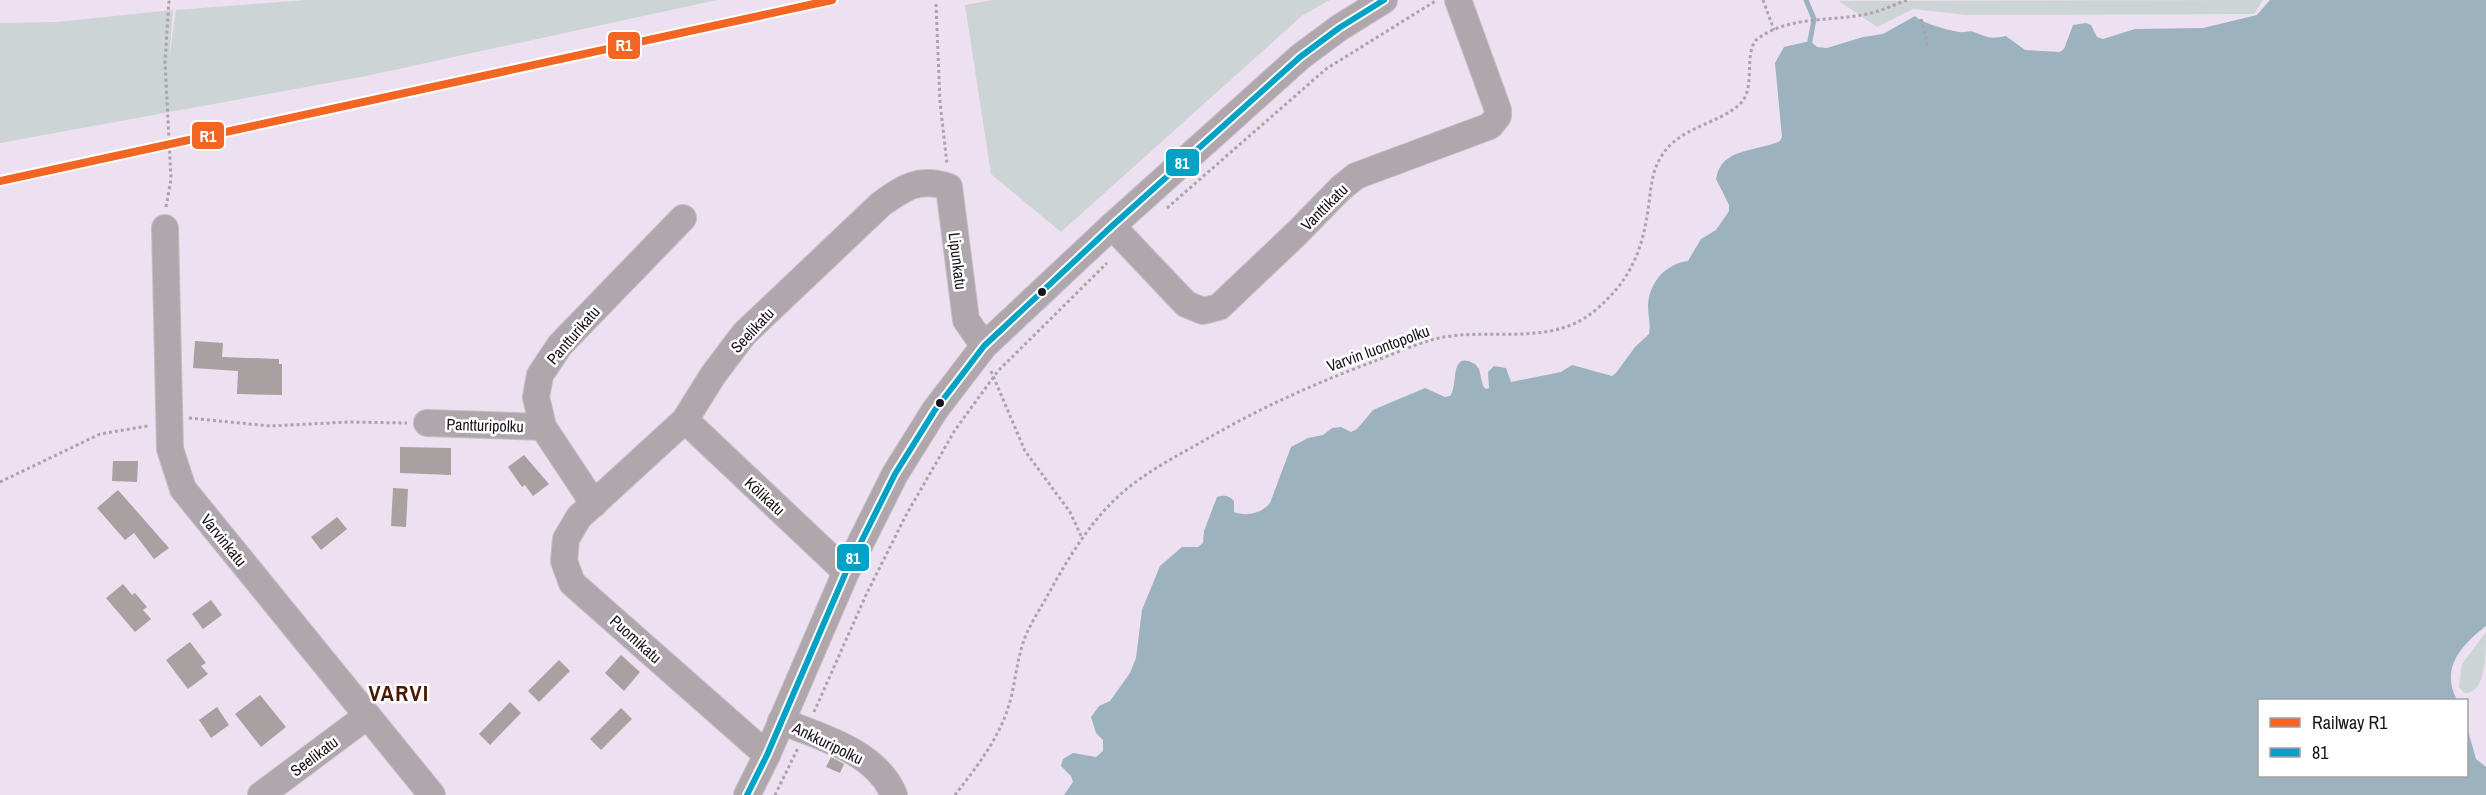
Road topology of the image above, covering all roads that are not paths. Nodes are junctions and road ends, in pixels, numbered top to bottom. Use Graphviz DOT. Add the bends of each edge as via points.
graph roads {
  1 [pos="1384,0"];
  2 [pos="1458,0"];
  3 [pos="940,184"];
  4 [pos="683,218"];
  5 [pos="165,228"];
  6 [pos="1120,234"];
  7 [pos="984,346"];
  8 [pos="685,420"];
  9 [pos="427,423"];
  10 [pos="543,427"];
  11 [pos="594,504"];
  12 [pos="846,572"];
  13 [pos="367,716"];
  14 [pos="781,721"];
  15 [pos="767,755"];
  16 [pos="261,795"];
  17 [pos="432,795"];
  18 [pos="747,795"];
  19 [pos="894,795"];
  1 -- 6 [label="street" via="1300,57"];
  2 -- 6 [label="street, Vanttikatu" via="1498,110 1490,126 1356,176 1212,310 1186,304"];
  3 -- 7 [label="street, Lipunkatu" via="966,320"];
  3 -- 8 [label="street, Seelikatu" via="905,187 881,204 744,334 712,375"];
  4 -- 10 [label="street, Pantturikatu" via="560,345 540,375 536,397"];
  5 -- 13 [label="street, Varvinkatu" via="170,449 183,489"];
  6 -- 7 [label="street"];
  7 -- 12 [label="street" via="913,442"];
  8 -- 11 [label="street, Seelikatu"];
  8 -- 12 [label="street, Kölikatu"];
  9 -- 10 [label="street, Pantturipolku"];
  10 -- 11 [label="street, Pantturikatu"];
  11 -- 15 [label="street, Puomikatu" via="579,517 566,539 564,561 572,583"];
  12 -- 14 [label="street"];
  13 -- 16 [label="street, Seelikatu"];
  13 -- 17 [label="street, Varvinkatu"];
  14 -- 15 [label="street"];
  14 -- 19 [label="street, Ankkuripolku" via="860,755 884,776"];
  15 -- 18 [label="street"];
}
